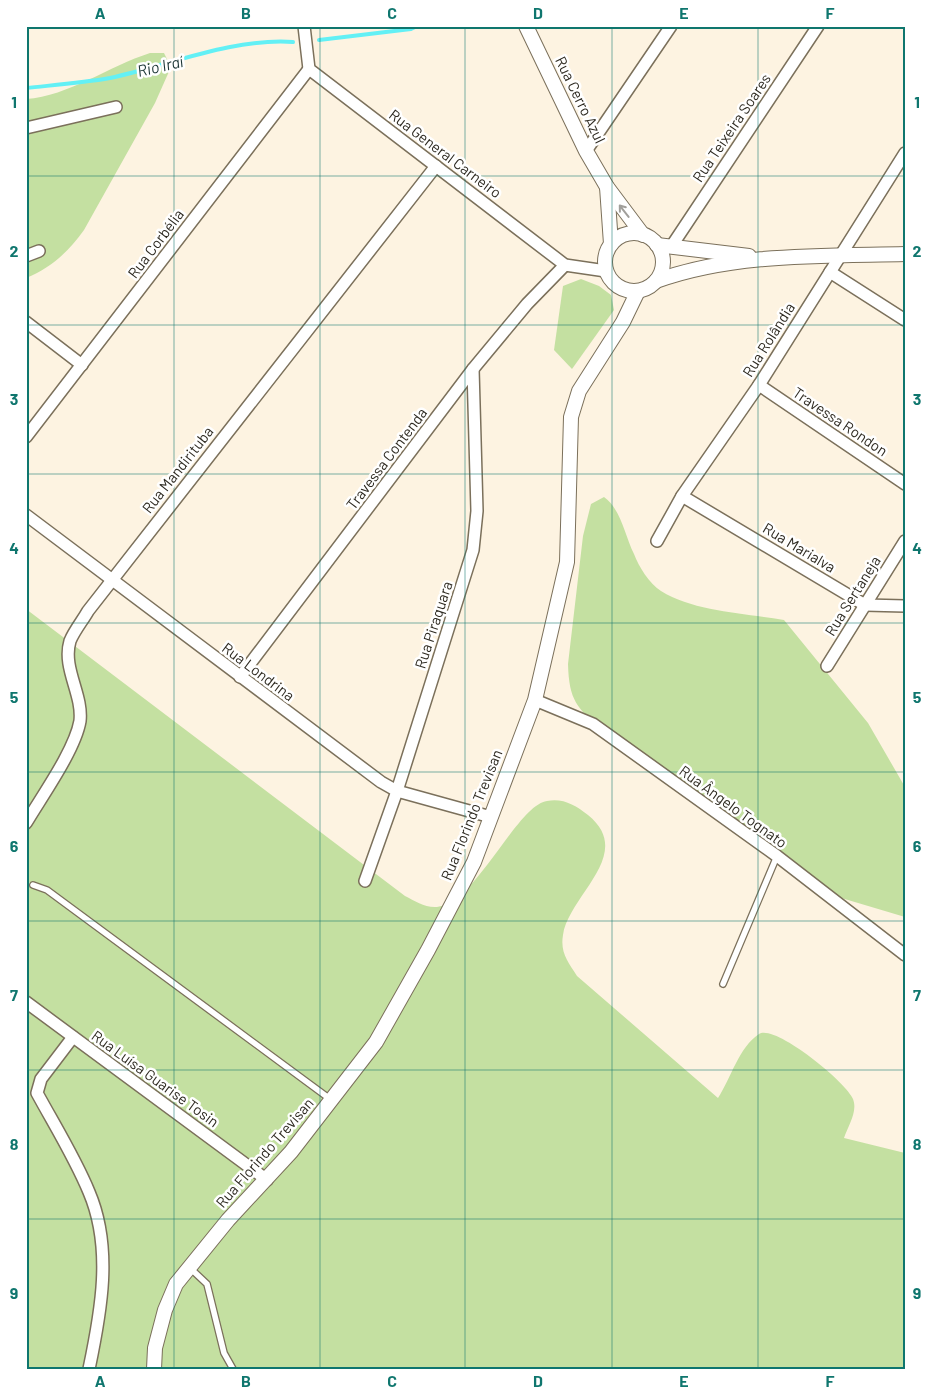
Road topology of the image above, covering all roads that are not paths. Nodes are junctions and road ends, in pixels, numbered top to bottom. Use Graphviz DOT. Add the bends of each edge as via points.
graph roads {
  1 [pos="304,26"];
  2 [pos="526,26"];
  3 [pos="670,26"];
  4 [pos="818,26"];
  5 [pos="308,69"];
  6 [pos="116,107"];
  7 [pos="26,128"];
  8 [pos="586,151"];
  9 [pos="905,153"];
  10 [pos="436,166"];
  11 [pos="606,187"];
  12 [pos="643,234"];
  13 [pos="611,244"];
  14 [pos="664,246"];
  15 [pos="700,250"];
  16 [pos="39,251"];
  17 [pos="905,254"];
  18 [pos="840,255"];
  19 [pos="26,256"];
  20 [pos="767,259"];
  21 [pos="565,265"];
  22 [pos="702,268"];
  23 [pos="606,271"];
  24 [pos="830,272"];
  25 [pos="656,281"];
  26 [pos="638,291"];
  27 [pos="905,320"];
  28 [pos="26,322"];
  29 [pos="82,366"];
  30 [pos="473,369"];
  31 [pos="759,385"];
  32 [pos="26,437"];
  33 [pos="905,484"];
  34 [pos="682,496"];
  35 [pos="26,516"];
  36 [pos="657,541"];
  37 [pos="905,541"];
  38 [pos="111,581"];
  39 [pos="865,605"];
  40 [pos="905,606"];
  41 [pos="827,666"];
  42 [pos="240,677"];
  43 [pos="534,700"];
  44 [pos="397,791"];
  45 [pos="491,817"];
  46 [pos="26,823"];
  47 [pos="777,856"];
  48 [pos="365,882"];
  49 [pos="33,885"];
  50 [pos="905,955"];
  51 [pos="723,984"];
  52 [pos="26,1002"];
  53 [pos="73,1037"];
  54 [pos="332,1100"];
  55 [pos="267,1180"];
  56 [pos="189,1266"];
  57 [pos="89,1369"];
  58 [pos="154,1369"];
  59 [pos="233,1369"];
  1 -- 5 [label="street"];
  2 -- 8 [label="street, Rua Cerro Azul"];
  3 -- 8 [label="street"];
  4 -- 14 [label="street, Rua Teixeira Soares"];
  5 -- 10 [label="street, Rua General Carneiro"];
  5 -- 29 [label="street, Rua Corbélia"];
  6 -- 7 [label="street"];
  8 -- 11 [label="street, Rua Cerro Azul"];
  9 -- 18 [label="street, Rua Rolândia"];
  10 -- 21 [label="street, Rua General Carneiro"];
  10 -- 38 [label="street, Rua Mandirituba"];
  12 -- 11 [label="street, Rua Cerro Azul, one-way"];
  11 -- 13 [label="street, Rua Cerro Azul"];
  12 -- 13 [label="street" via="625,234"];
  12 -- 14 [label="street, Rua Cerro Azul"];
  13 -- 23 [label="street, Rua Cerro Azul" via="606,253"];
  14 -- 15 [label="street"];
  14 -- 25 [label="street" via="663,263"];
  15 -- 20 [label="street"];
  15 -- 22 [label="street"];
  16 -- 19 [label="street"];
  17 -- 18 [label="street"];
  18 -- 20 [label="street"];
  18 -- 24 [label="street, Rua Rolândia"];
  20 -- 22 [label="street"];
  21 -- 23 [label="street, Rua General Carneiro"];
  21 -- 30 [label="street, Travessa Contenda" via="527,304"];
  22 -- 25 [label="street"];
  23 -- 26 [label="street" via="622,289"];
  24 -- 27 [label="street"];
  24 -- 31 [label="street, Rua Rolândia"];
  25 -- 26 [label="street"];
  26 -- 43 [label="street, Rua Florindo Trevisan" via="623,322 579,390 571,417 567,562"];
  28 -- 29 [label="street"];
  29 -- 32 [label="street, Rua Corbélia"];
  30 -- 42 [label="street, Travessa Contenda"];
  30 -- 44 [label="street, Rua Piraquara" via="477,511 473,550"];
  31 -- 33 [label="street, Travessa Rondon"];
  31 -- 34 [label="street, Rua Rolândia"];
  34 -- 36 [label="street, Rua Rolândia"];
  34 -- 39 [label="street, Rua Marialva"];
  35 -- 38 [label="street, Rua Londrina"];
  37 -- 39 [label="street, Rua Sertaneja"];
  38 -- 42 [label="street, Rua Londrina"];
  38 -- 46 [label="street, Rua Mandirituba" via="70,641 70,667 80,706 80,721 75,739"];
  39 -- 40 [label="street, Rua Marialva"];
  39 -- 41 [label="street, Rua Sertaneja"];
  42 -- 44 [label="street, Rua Londrina"];
  43 -- 45 [label="street, Rua Florindo Trevisan"];
  43 -- 47 [label="street, Rua Ângelo Tognato" via="594,724"];
  44 -- 45 [label="street, Rua Londrina"];
  44 -- 48 [label="street, Rua Piraquara"];
  45 -- 54 [label="street, Rua Florindo Trevisan" via="474,862 428,950 376,1042"];
  47 -- 50 [label="street, Rua Ângelo Tognato"];
  47 -- 51 [label="lane"];
  49 -- 54 [label="lane" via="48,890"];
  52 -- 53 [label="street, Rua Luísa Guarise Tosin"];
  53 -- 55 [label="street, Rua Luísa Guarise Tosin"];
  53 -- 57 [label="street" via="41,1079 37,1093 90,1193 98,1222 102,1294"];
  54 -- 55 [label="street, Rua Florindo Trevisan"];
  55 -- 56 [label="street, Rua Florindo Trevisan"];
  56 -- 58 [label="street, Rua Florindo Trevisan" via="176,1284 165,1310 155,1348"];
  56 -- 59 [label="lane" via="207,1284 224,1353"];
}
